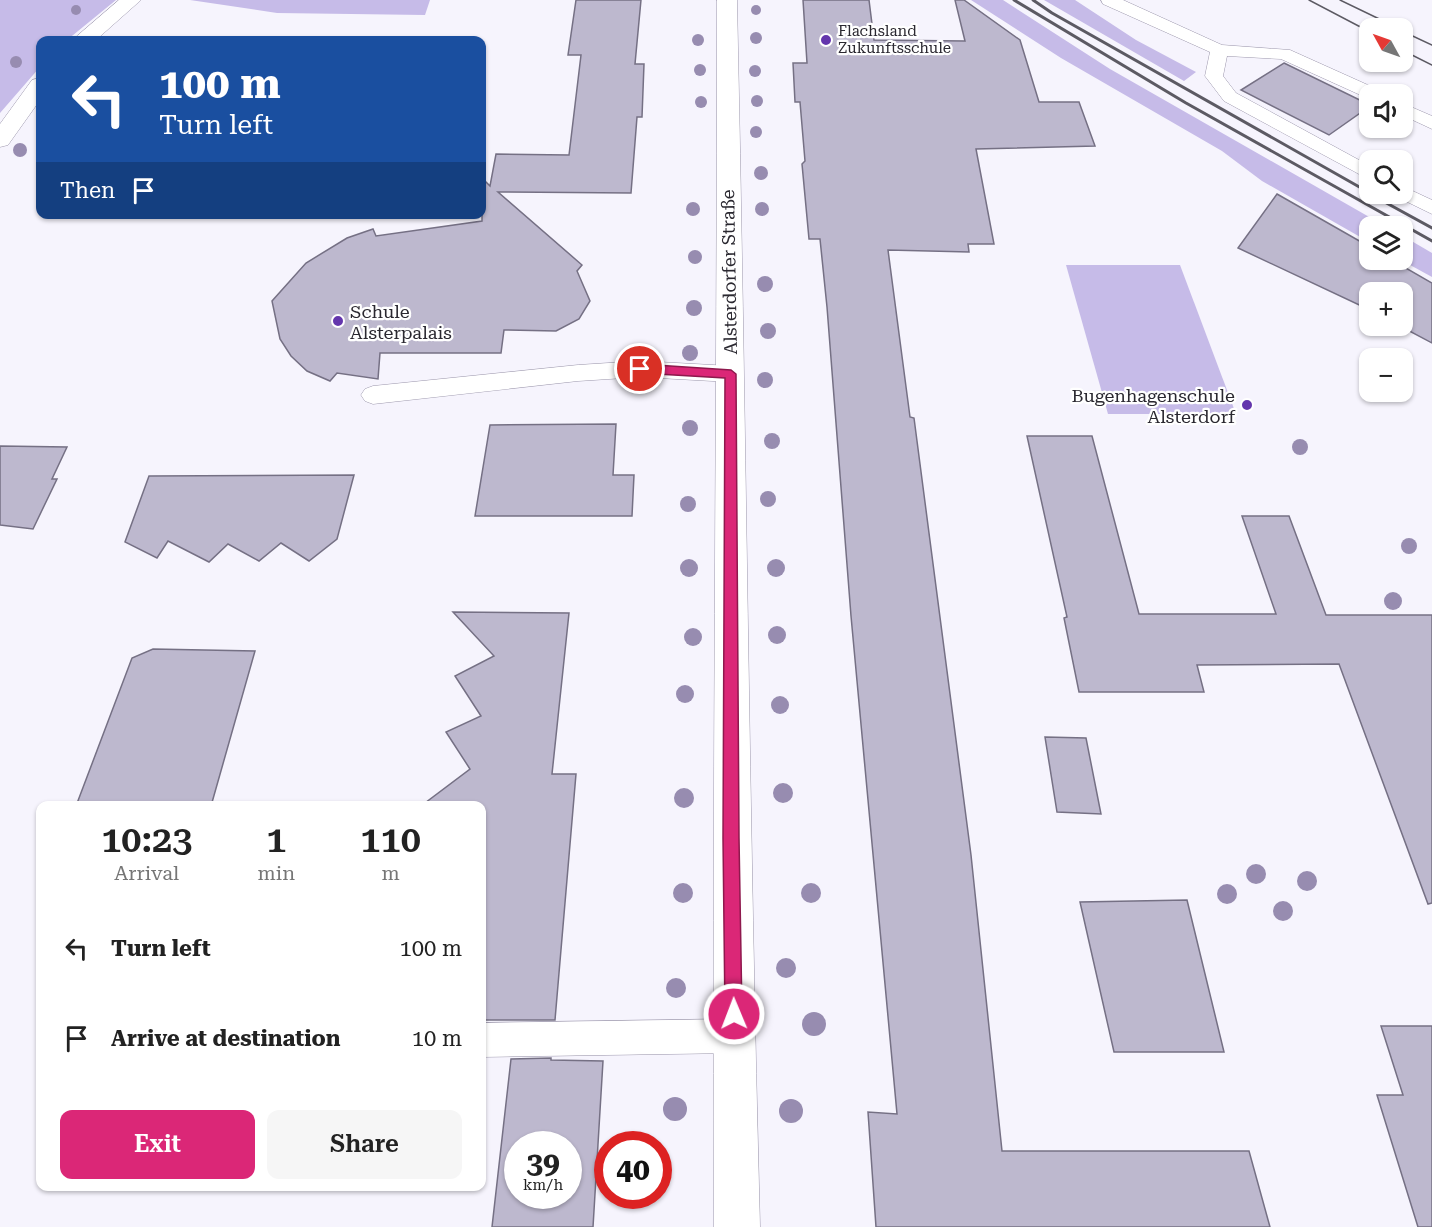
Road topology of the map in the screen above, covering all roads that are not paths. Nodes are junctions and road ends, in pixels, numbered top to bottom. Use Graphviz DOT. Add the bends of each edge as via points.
graph roads {
  1 [pos="131,0"];
  2 [pos="727,0"];
  3 [pos="1109,0"];
  4 [pos="89,36"];
  5 [pos="1219,50"];
  6 [pos="1359,88"];
  7 [pos="36,90"];
  8 [pos="1413,114"];
  9 [pos="1432,123"];
  10 [pos="0,140"];
  11 [pos="1359,168"];
  12 [pos="1413,198"];
  13 [pos="1432,208"];
  14 [pos="731,374"];
  15 [pos="373,395"];
  16 [pos="734,1035"];
  17 [pos="486,1040"];
  18 [pos="737,1227"];
  1 -- 4 [label="street"];
  2 -- 14 [label="street, Alsterdorfer Straße"];
  3 -- 5 [label="lane"];
  5 -- 6 [label="lane" via="1284,54"];
  5 -- 11 [label="lane" via="1214,76 1230,97"];
  7 -- 10 [label="street"];
  8 -- 9 [label="lane"];
  12 -- 13 [label="lane"];
  14 -- 15 [label="lane" via="640,369"];
  14 -- 16 [label="street, Alsterdorfer Straße"];
  16 -- 17 [label="lane"];
  16 -- 18 [label="street, Alsterdorfer Straße"];
}
